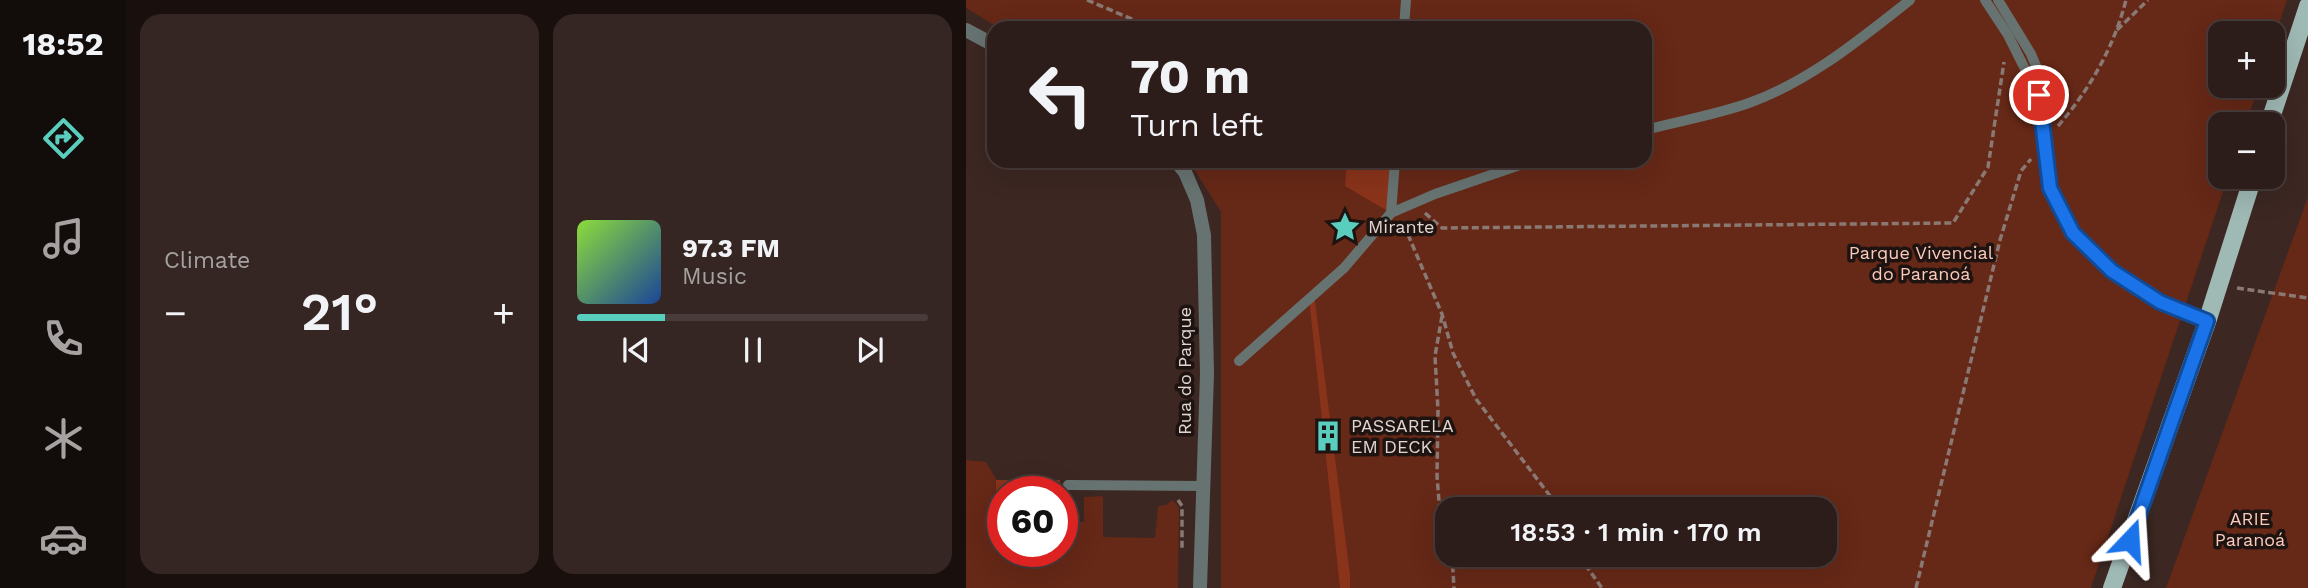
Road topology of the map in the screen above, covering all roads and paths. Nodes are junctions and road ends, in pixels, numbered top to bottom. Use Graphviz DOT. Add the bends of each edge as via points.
graph roads {
  1 [pos="1087,0"];
  2 [pos="1406,0"];
  3 [pos="1910,0"];
  4 [pos="1985,0"];
  5 [pos="1998,0"];
  6 [pos="2126,0"];
  7 [pos="2148,0"];
  8 [pos="2308,6"];
  9 [pos="1136,21"];
  10 [pos="1404,21"];
  11 [pos="966,30"];
  12 [pos="2116,31"];
  13 [pos="2008,36"];
  14 [pos="987,41"];
  15 [pos="2039,95"];
  16 [pos="2273,112"];
  17 [pos="1652,128"];
  18 [pos="2045,142"];
  19 [pos="1182,168"];
  20 [pos="1395,168"];
  21 [pos="1512,168"];
  22 [pos="2249,189"];
  23 [pos="1414,203"];
  24 [pos="1397,210"];
  25 [pos="2219,285"];
  26 [pos="2308,298"];
  27 [pos="1442,314"];
  28 [pos="2207,321"];
  29 [pos="1239,361"];
  30 [pos="1078,485"];
  31 [pos="1203,486"];
  32 [pos="1439,497"];
  33 [pos="1551,497"];
  34 [pos="1178,499"];
  35 [pos="1182,561"];
  36 [pos="1452,567"];
  37 [pos="1587,567"];
  38 [pos="1200,588"];
  39 [pos="1454,588"];
  40 [pos="1601,588"];
  41 [pos="1916,588"];
  42 [pos="2112,588"];
  1 -- 9 [label="path"];
  2 -- 10 [label="lane"];
  3 -- 17 [label="lane" via="1839,56 1784,88 1747,104"];
  4 -- 13 [label="lane"];
  5 -- 15 [label="lane" via="2031,54 2041,78"];
  6 -- 12 [label="path"];
  7 -- 12 [label="path"];
  8 -- 16 [label="main road"];
  11 -- 14 [label="street"];
  12 -- 18 [label="path" via="2080,100"];
  13 -- 15 [label="lane"];
  13 -- 23 [label="path" via="1988,167 1953,223 1442,228"];
  15 -- 18 [label="lane"];
  18 -- 28 [label="lane" via="2050,188 2073,233 2112,271 2160,302"];
  18 -- 41 [label="path" via="2021,171 2000,240"];
  19 -- 31 [label="street, Rua do Parque" via="1197,200 1204,235 1207,374"];
  20 -- 24 [label="lane"];
  21 -- 23 [label="lane"];
  22 -- 25 [label="main road"];
  23 -- 24 [label="lane"];
  24 -- 27 [label="path"];
  24 -- 29 [label="lane" via="1344,268"];
  25 -- 26 [label="path"];
  25 -- 28 [label="main road"];
  27 -- 32 [label="path" via="1435,356"];
  27 -- 33 [label="path" via="1453,353 1476,399"];
  28 -- 42 [label="main road"];
  30 -- 31 [label="lane"];
  31 -- 38 [label="street, Rua do Parque"];
  34 -- 35 [label="path" via="1182,506"];
  36 -- 39 [label="path"];
  37 -- 40 [label="path"];
}
